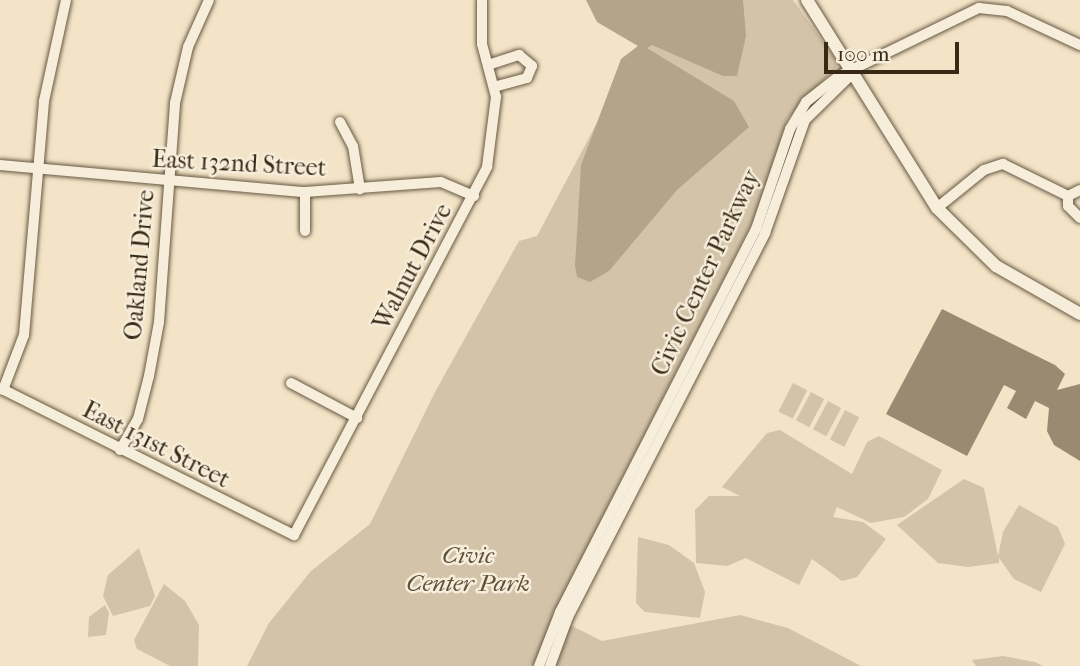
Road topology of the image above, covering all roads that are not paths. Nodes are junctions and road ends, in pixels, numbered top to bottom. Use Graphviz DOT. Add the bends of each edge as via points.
graph roads {
  1 [pos="66,0"];
  2 [pos="209,0"];
  3 [pos="482,0"];
  4 [pos="807,0"];
  5 [pos="1080,45"];
  6 [pos="488,65"];
  7 [pos="854,72"];
  8 [pos="494,87"];
  9 [pos="340,122"];
  10 [pos="0,165"];
  11 [pos="37,171"];
  12 [pos="169,181"];
  13 [pos="360,189"];
  14 [pos="1080,190"];
  15 [pos="304,192"];
  16 [pos="474,196"];
  17 [pos="1068,197"];
  18 [pos="937,208"];
  19 [pos="1080,218"];
  20 [pos="304,231"];
  21 [pos="1080,314"];
  22 [pos="290,383"];
  23 [pos="2,389"];
  24 [pos="357,418"];
  25 [pos="120,450"];
  26 [pos="294,536"];
  27 [pos="540,666"];
  28 [pos="550,666"];
  1 -- 11 [label="street" via="52,50"];
  2 -- 12 [label="street, Oakland Drive" via="187,47 175,103"];
  3 -- 6 [label="street, Walnut Drive"];
  4 -- 7 [label="street"];
  5 -- 7 [label="street" via="1007,11 979,8"];
  6 -- 8 [label="street, Walnut Drive"];
  6 -- 8 [label="street" via="519,55 532,66 527,78"];
  7 -- 18 [label="street"];
  7 -- 27 [label="street, Civic Center Parkway" via="825,84 797,115 756,229 560,612"];
  7 -- 28 [label="street, Civic Center Parkway" via="805,120 765,233 568,617"];
  8 -- 16 [label="street, Walnut Drive" via="495,137"];
  9 -- 13 [label="street" via="353,146"];
  10 -- 11 [label="street, East 132nd Street"];
  11 -- 12 [label="street, East 132nd Street"];
  11 -- 23 [label="street" via="24,335"];
  12 -- 15 [label="street, East 132nd Street"];
  12 -- 25 [label="street, Oakland Drive" via="154,349 138,419"];
  13 -- 15 [label="street, East 132nd Street"];
  13 -- 16 [label="street, East 132nd Street" via="441,182"];
  14 -- 17 [label="street"];
  15 -- 20 [label="street"];
  16 -- 24 [label="street, Walnut Drive"];
  17 -- 18 [label="street" via="1003,164 984,170"];
  17 -- 19 [label="street" via="1069,211"];
  18 -- 21 [label="street" via="996,266"];
  22 -- 24 [label="street"];
  23 -- 25 [label="street, East 131st Street"];
  24 -- 26 [label="street, Walnut Drive"];
  25 -- 26 [label="street, East 131st Street"];
}
